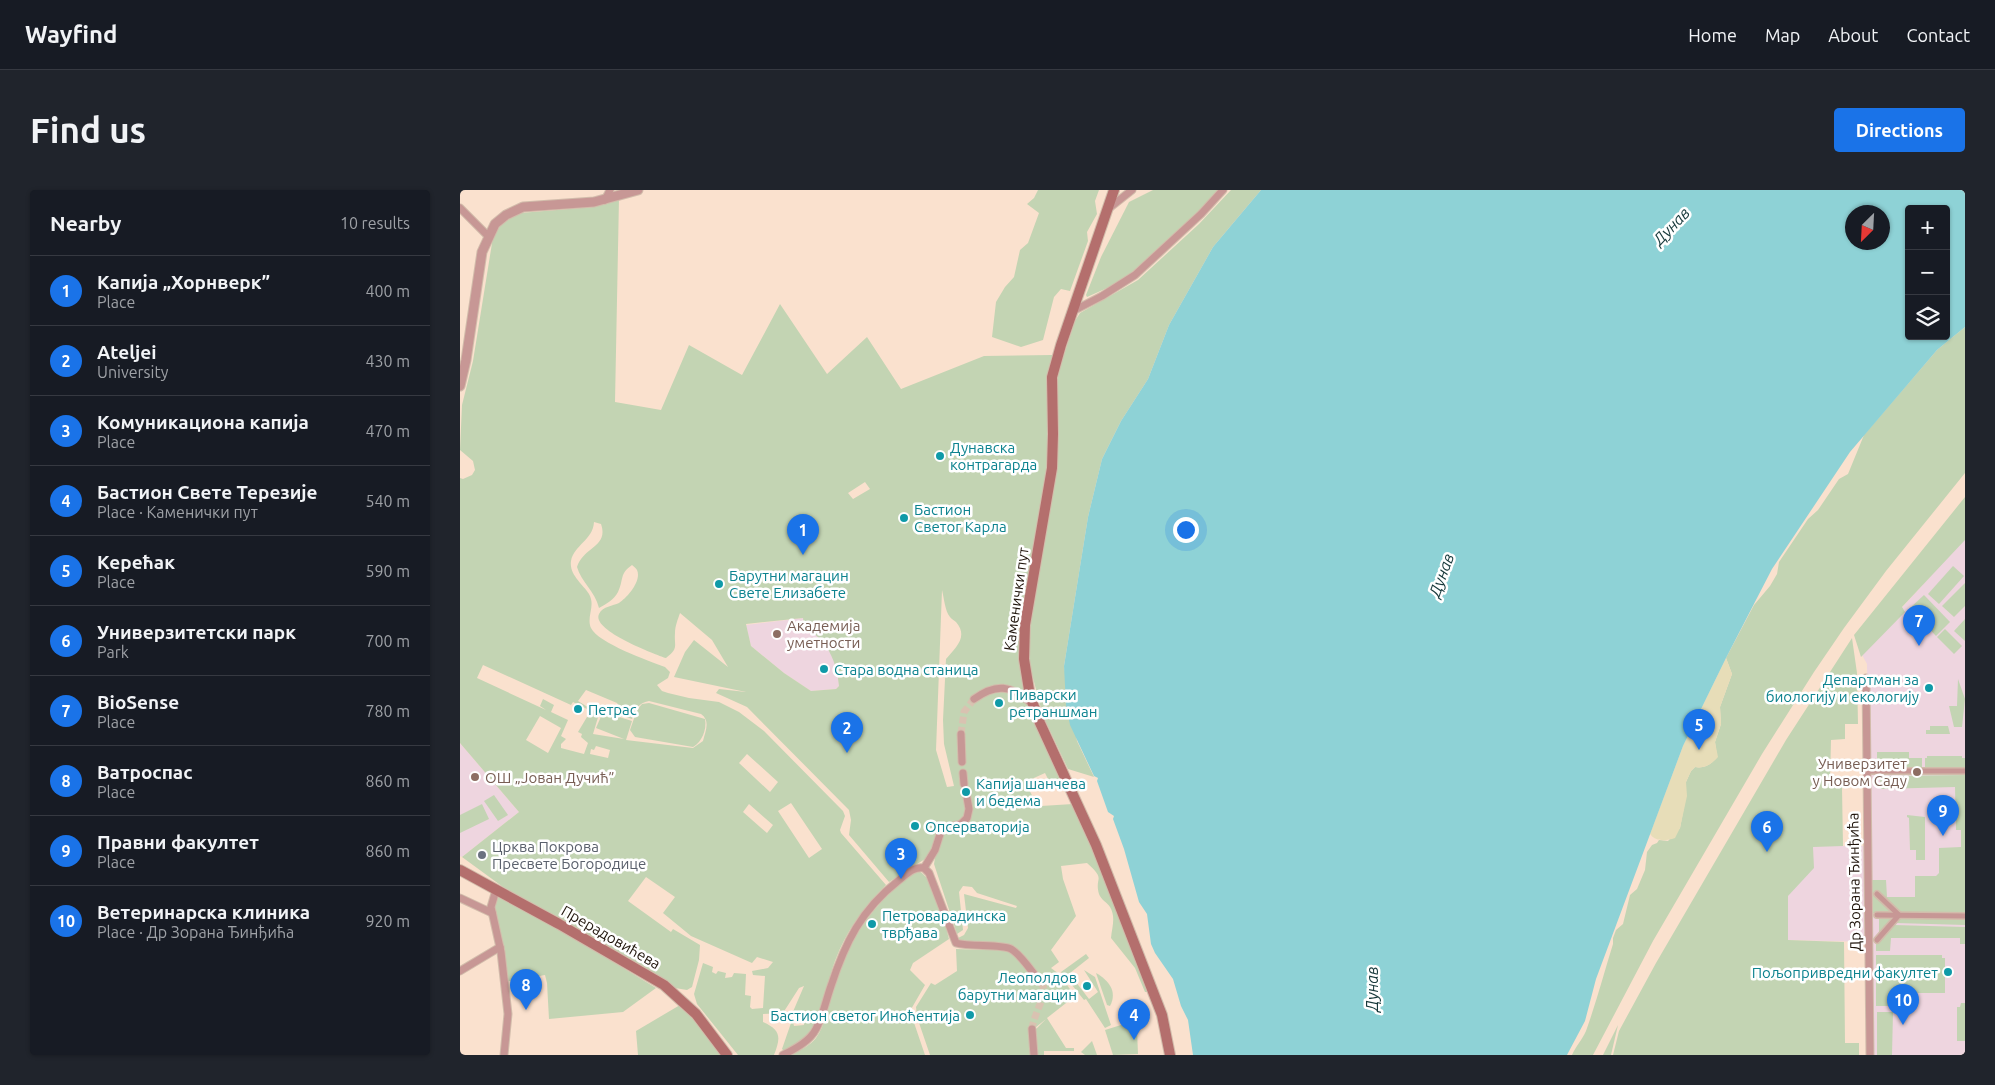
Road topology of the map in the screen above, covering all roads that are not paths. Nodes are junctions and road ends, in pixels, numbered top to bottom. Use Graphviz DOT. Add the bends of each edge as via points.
graph roads {
  1 [pos="610,190"];
  2 [pos="638,190"];
  3 [pos="1114,190"];
  4 [pos="1132,190"];
  5 [pos="1223,190"];
  6 [pos="605,200"];
  7 [pos="460,208"];
  8 [pos="1108,209"];
  9 [pos="488,236"];
  10 [pos="1072,311"];
  11 [pos="460,386"];
  12 [pos="1866,678"];
  13 [pos="974,699"];
  14 [pos="1034,705"];
  15 [pos="962,734"];
  16 [pos="962,762"];
  17 [pos="1867,771"];
  18 [pos="1965,771"];
  19 [pos="963,773"];
  20 [pos="924,868"];
  21 [pos="460,870"];
  22 [pos="496,890"];
  23 [pos="1877,894"];
  24 [pos="460,898"];
  25 [pos="492,913"];
  26 [pos="1877,915"];
  27 [pos="1899,915"];
  28 [pos="1965,916"];
  29 [pos="1877,940"];
  30 [pos="500,947"];
  31 [pos="460,971"];
  32 [pos="1038,978"];
  33 [pos="1032,1029"];
  34 [pos="504,1055"];
  35 [pos="727,1055"];
  36 [pos="783,1055"];
  37 [pos="1034,1055"];
  38 [pos="1170,1055"];
  39 [pos="1870,1055"];
  1 -- 6 [label="street"];
  2 -- 6 [label="street"];
  3 -- 8 [label="main road, Каменички пут"];
  4 -- 8 [label="street"];
  5 -- 10 [label="street" via="1135,275"];
  6 -- 9 [label="street" via="523,207 495,224"];
  7 -- 9 [label="street"];
  8 -- 10 [label="main road, Каменички пут"];
  9 -- 11 [label="street" via="482,252"];
  10 -- 14 [label="main road, Каменички пут" via="1052,377 1052,468 1025,625 1024,660"];
  12 -- 17 [label="street, Др Зорана Ђинђића"];
  13 -- 14 [label="street" via="985,691 1005,688"];
  14 -- 38 [label="main road, Каменички пут" via="1096,845 1134,942 1162,1016"];
  15 -- 16 [label="street"];
  17 -- 18 [label="street"];
  17 -- 39 [label="street, Др Зорана Ђинђића"];
  19 -- 20 [label="street" via="969,809 967,818 961,824 941,831"];
  20 -- 32 [label="street" via="929,873 956,943 1012,950"];
  20 -- 36 [label="street" via="914,869 891,887 863,916 844,950 816,1030"];
  21 -- 22 [label="main road, Прерадовићева"];
  22 -- 25 [label="street" via="491,902"];
  22 -- 35 [label="main road, Прерадовићева" via="664,985 696,1014"];
  23 -- 27 [label="street"];
  24 -- 25 [label="street"];
  25 -- 30 [label="street"];
  26 -- 27 [label="street"];
  27 -- 28 [label="street"];
  27 -- 29 [label="street"];
  30 -- 31 [label="street"];
  30 -- 34 [label="street" via="508,1014"];
  33 -- 37 [label="street"];
}
